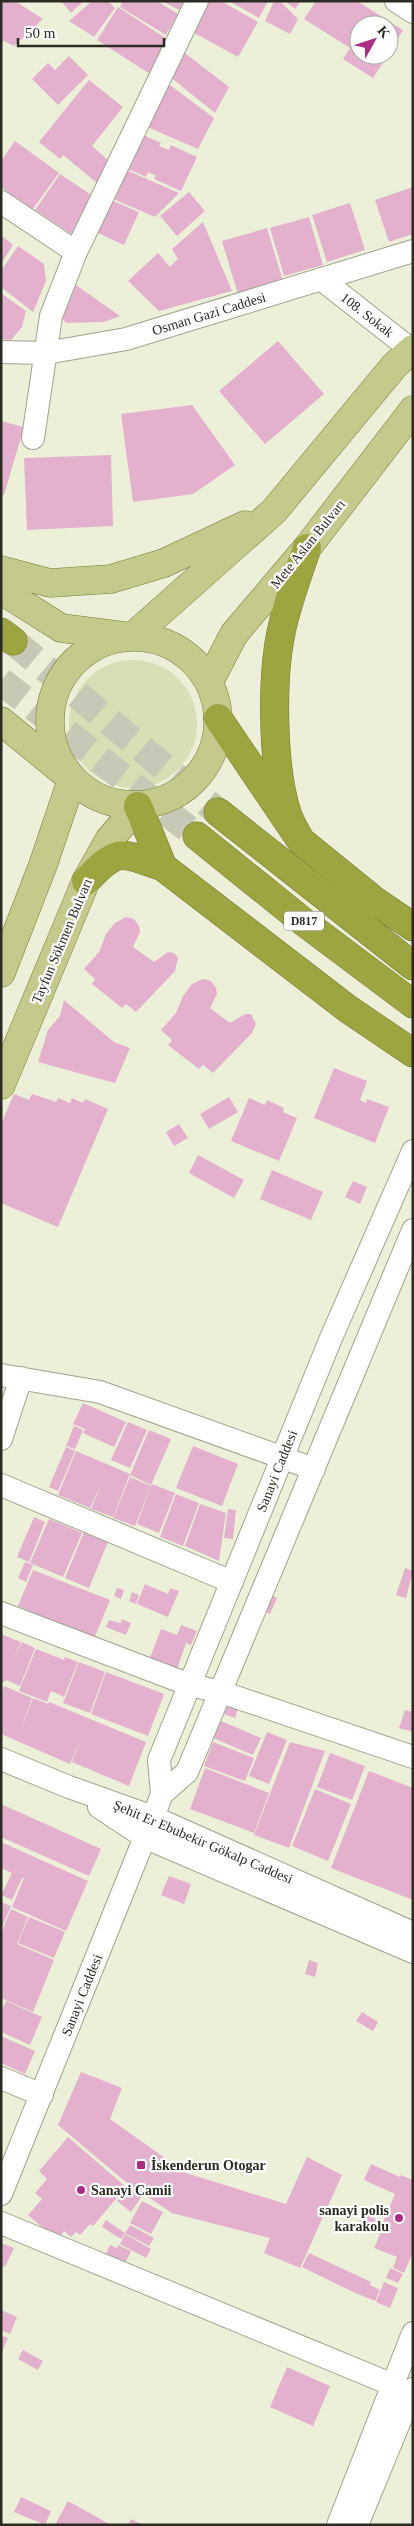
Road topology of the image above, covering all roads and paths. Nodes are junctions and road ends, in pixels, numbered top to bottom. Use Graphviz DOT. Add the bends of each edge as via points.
graph roads {
  1 [pos="197,1"];
  2 [pos="396,1"];
  3 [pos="413,12"];
  4 [pos="1,202"];
  5 [pos="413,251"];
  6 [pos="76,252"];
  7 [pos="321,279"];
  8 [pos="412,350"];
  9 [pos="1,352"];
  10 [pos="46,353"];
  11 [pos="413,410"];
  12 [pos="33,438"];
  13 [pos="274,511"];
  14 [pos="307,548"];
  15 [pos="1,570"];
  16 [pos="1,590"];
  17 [pos="132,637"];
  18 [pos="209,682"];
  19 [pos="218,718"];
  20 [pos="1,721"];
  21 [pos="72,779"];
  22 [pos="138,806"];
  23 [pos="218,812"];
  24 [pos="196,836"];
  25 [pos="300,841"];
  26 [pos="163,868"];
  27 [pos="86,881"];
  28 [pos="413,927"];
  29 [pos="413,966"];
  30 [pos="1,973"];
  31 [pos="413,1004"];
  32 [pos="413,1052"];
  33 [pos="1,1085"];
  34 [pos="413,1151"];
  35 [pos="382,1222"];
  36 [pos="412,1234"];
  37 [pos="11,1377"];
  38 [pos="1,1439"];
  39 [pos="283,1457"];
  40 [pos="314,1470"];
  41 [pos="1,1485"];
  42 [pos="232,1582"];
  43 [pos="1,1613"];
  44 [pos="190,1685"];
  45 [pos="221,1692"];
  46 [pos="413,1757"];
  47 [pos="1,1759"];
  48 [pos="162,1794"];
  49 [pos="150,1828"];
  50 [pos="413,1933"];
  51 [pos="413,1952"];
  52 [pos="1,2078"];
  53 [pos="42,2095"];
  54 [pos="1,2194"];
  55 [pos="1,2223"];
  56 [pos="413,2333"];
  57 [pos="403,2387"];
  58 [pos="338,2525"];
  59 [pos="357,2525"];
  1 -- 6 [label="street"];
  2 -- 3 [label="street"];
  4 -- 6 [label="street"];
  5 -- 7 [label="street, Osman Gazi Caddesi"];
  6 -- 10 [label="street" via="51,316"];
  7 -- 8 [label="street, 108. Sokak"];
  7 -- 10 [label="street, Osman Gazi Caddesi" via="126,339"];
  8 -- 13 [label="main road" via="395,365"];
  9 -- 10 [label="street, Osman Gazi Caddesi"];
  10 -- 12 [label="street"];
  11 -- 14 [label="main road, Mete Aslan Bulvarı"];
  13 -- 15 [label="main road" via="164,563 111,579 50,583"];
  13 -- 17 [label="main road"];
  14 -- 18 [label="main road, Mete Aslan Bulvarı" via="234,634"];
  14 -- 25 [label="highway" via="282,628 276,677 280,776 287,813"];
  16 -- 17 [label="main road" via="62,628"];
  17 -- 18 [label="main road" via="151,639 185,654"];
  17 -- 21 [label="main road" via="105,642 81,655 62,676 52,701 50,729 57,756"];
  18 -- 19 [label="main road"];
  19 -- 22 [label="main road" via="216,740 209,761 196,779 172,796"];
  19 -- 25 [label="highway"];
  20 -- 21 [label="main road"];
  21 -- 22 [label="main road" via="99,798 114,804"];
  21 -- 30 [label="main road"];
  22 -- 26 [label="highway"];
  22 -- 27 [label="main road, Tayfun Sökmen Bulvarı" via="109,840"];
  23 -- 29 [label="highway, D817"];
  24 -- 31 [label="highway, D817"];
  25 -- 28 [label="highway"];
  26 -- 27 [label="highway" via="118,855 106,860"];
  26 -- 32 [label="highway" via="348,1009"];
  27 -- 33 [label="main road, Tayfun Sökmen Bulvarı"];
  34 -- 35 [label="street, Sanayi Caddesi"];
  35 -- 36 [label="street"];
  35 -- 39 [label="street, Sanayi Caddesi"];
  36 -- 40 [label="street, Sanayi Caddesi"];
  37 -- 38 [label="street"];
  37 -- 39 [label="street" via="100,1392"];
  39 -- 40 [label="street"];
  39 -- 42 [label="street, Sanayi Caddesi"];
  40 -- 45 [label="street, Sanayi Caddesi"];
  41 -- 42 [label="street"];
  42 -- 44 [label="street, Sanayi Caddesi"];
  43 -- 44 [label="street"];
  44 -- 45 [label="street"];
  44 -- 48 [label="street, Sanayi Caddesi" via="160,1760"];
  45 -- 46 [label="street"];
  45 -- 48 [label="street, Sanayi Caddesi" via="187,1772"];
  47 -- 49 [label="street, Şehit Er Ebubekir Gökalp Caddesi" via="69,1787"];
  48 -- 49 [label="street, Sanayi Caddesi"];
  49 -- 50 [label="street, Şehit Er Ebubekir Gökalp Caddesi"];
  49 -- 51 [label="street, Şehit Er Ebubekir Gökalp Caddesi"];
  49 -- 53 [label="street, Sanayi Caddesi"];
  52 -- 53 [label="street"];
  53 -- 54 [label="street, Sanayi Caddesi"];
  55 -- 57 [label="street"];
  56 -- 57 [label="street"];
  57 -- 58 [label="street"];
  57 -- 59 [label="street"];
}
